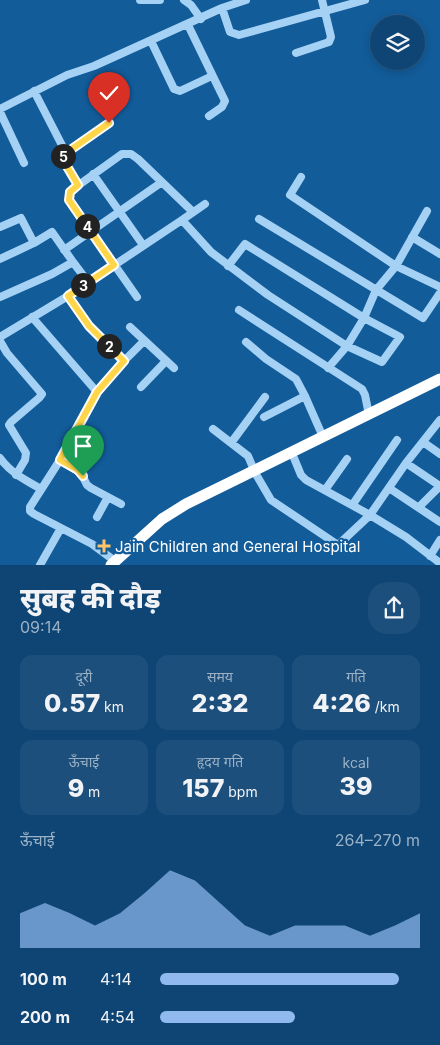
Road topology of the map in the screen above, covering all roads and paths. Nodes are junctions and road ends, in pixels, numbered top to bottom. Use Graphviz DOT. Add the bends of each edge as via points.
graph roads {
  1 [pos="140,0"];
  2 [pos="149,0"];
  3 [pos="160,0"];
  4 [pos="184,0"];
  5 [pos="246,0"];
  6 [pos="322,0"];
  7 [pos="365,0"];
  8 [pos="222,8"];
  9 [pos="324,12"];
  10 [pos="201,19"];
  11 [pos="188,25"];
  12 [pos="151,41"];
  13 [pos="296,53"];
  14 [pos="212,76"];
  15 [pos="34,91"];
  16 [pos="0,111"];
  17 [pos="209,116"];
  18 [pos="109,123"];
  19 [pos="66,153"];
  20 [pos="24,163"];
  21 [pos="93,174"];
  22 [pos="301,178"];
  23 [pos="162,182"];
  24 [pos="78,185"];
  25 [pos="205,204"];
  26 [pos="427,211"];
  27 [pos="120,212"];
  28 [pos="193,212"];
  29 [pos="259,219"];
  30 [pos="182,220"];
  31 [pos="0,227"];
  32 [pos="90,230"];
  33 [pos="412,237"];
  34 [pos="34,243"];
  35 [pos="143,245"];
  36 [pos="64,250"];
  37 [pos="440,254"];
  38 [pos="0,259"];
  39 [pos="73,262"];
  40 [pos="114,265"];
  41 [pos="228,266"];
  42 [pos="396,266"];
  43 [pos="88,282"];
  44 [pos="440,287"];
  45 [pos="376,290"];
  46 [pos="440,293"];
  47 [pos="68,296"];
  48 [pos="0,297"];
  49 [pos="137,297"];
  50 [pos="239,310"];
  51 [pos="32,317"];
  52 [pos="364,318"];
  53 [pos="130,327"];
  54 [pos="0,337"];
  55 [pos="144,341"];
  56 [pos="0,342"];
  57 [pos="246,342"];
  58 [pos="347,346"];
  59 [pos="124,361"];
  60 [pos="166,361"];
  61 [pos="174,368"];
  62 [pos="328,368"];
  63 [pos="440,380"];
  64 [pos="440,386"];
  65 [pos="141,387"];
  66 [pos="97,392"];
  67 [pos="305,396"];
  68 [pos="264,397"];
  69 [pos="369,415"];
  70 [pos="264,417"];
  71 [pos="440,420"];
  72 [pos="213,429"];
  73 [pos="324,436"];
  74 [pos="397,440"];
  75 [pos="423,442"];
  76 [pos="231,443"];
  77 [pos="440,454"];
  78 [pos="0,458"];
  79 [pos="294,458"];
  80 [pos="347,459"];
  81 [pos="60,460"];
  82 [pos="406,464"];
  83 [pos="255,473"];
  84 [pos="16,475"];
  85 [pos="440,486"];
  86 [pos="389,488"];
  87 [pos="41,490"];
  88 [pos="325,490"];
  89 [pos="108,497"];
  90 [pos="122,504"];
  91 [pos="353,504"];
  92 [pos="418,507"];
  93 [pos="370,515"];
  94 [pos="97,517"];
  95 [pos="440,522"];
  96 [pos="61,528"];
  97 [pos="440,540"];
  98 [pos="430,556"];
  99 [pos="440,562"];
  100 [pos="116,564"];
  101 [pos="40,565"];
  1 -- 2 [label="street"];
  2 -- 3 [label="street"];
  4 -- 10 [label="street" via="192,4"];
  5 -- 8 [label="street"];
  6 -- 9 [label="street"];
  7 -- 9 [label="street"];
  8 -- 9 [label="street" via="230,32 239,35"];
  8 -- 10 [label="street"];
  9 -- 13 [label="street" via="331,37 329,42"];
  10 -- 11 [label="street"];
  11 -- 12 [label="street"];
  11 -- 14 [label="street"];
  12 -- 14 [label="street" via="176,91"];
  12 -- 15 [label="street"];
  14 -- 17 [label="street" via="225,101"];
  15 -- 16 [label="street"];
  15 -- 19 [label="street"];
  16 -- 20 [label="street"];
  18 -- 19 [label="street"];
  19 -- 24 [label="street" via="64,162"];
  21 -- 23 [label="street" via="126,153 138,159"];
  21 -- 24 [label="street"];
  21 -- 27 [label="street"];
  22 -- 42 [label="street" via="290,195"];
  23 -- 27 [label="street"];
  23 -- 28 [label="street"];
  24 -- 32 [label="street" via="70,192 69,200"];
  25 -- 28 [label="street"];
  26 -- 33 [label="street"];
  27 -- 32 [label="street"];
  27 -- 35 [label="street"];
  28 -- 30 [label="street"];
  29 -- 45 [label="street"];
  30 -- 35 [label="street"];
  30 -- 41 [label="street"];
  31 -- 34 [label="street" via="21,218"];
  32 -- 36 [label="street"];
  32 -- 40 [label="street"];
  33 -- 37 [label="street"];
  33 -- 42 [label="street"];
  34 -- 36 [label="street" via="52,232"];
  34 -- 38 [label="street"];
  35 -- 40 [label="street"];
  36 -- 39 [label="street"];
  39 -- 43 [label="street"];
  39 -- 48 [label="street"];
  40 -- 43 [label="street"];
  40 -- 49 [label="street"];
  41 -- 52 [label="street" via="245,244"];
  41 -- 58 [label="street"];
  42 -- 44 [label="street"];
  42 -- 45 [label="street"];
  43 -- 47 [label="street"];
  45 -- 46 [label="street" via="424,318"];
  45 -- 52 [label="street"];
  47 -- 51 [label="street"];
  47 -- 59 [label="street" via="89,326"];
  50 -- 62 [label="street"];
  51 -- 54 [label="street"];
  51 -- 66 [label="street"];
  52 -- 58 [label="street"];
  52 -- 58 [label="street" via="400,337 382,362"];
  53 -- 55 [label="street"];
  55 -- 59 [label="street"];
  55 -- 60 [label="street"];
  56 -- 84 [label="street" via="42,394 9,425 26,453"];
  57 -- 67 [label="street" via="296,379"];
  58 -- 62 [label="street"];
  59 -- 66 [label="street"];
  60 -- 61 [label="street"];
  60 -- 65 [label="street"];
  62 -- 69 [label="street" via="362,389"];
  63 -- 69 [label="highway"];
  64 -- 79 [label="highway"];
  66 -- 81 [label="street"];
  67 -- 70 [label="street"];
  67 -- 73 [label="street"];
  68 -- 76 [label="street"];
  69 -- 73 [label="highway"];
  71 -- 75 [label="street"];
  72 -- 76 [label="street"];
  73 -- 83 [label="highway"];
  74 -- 91 [label="street"];
  75 -- 77 [label="street"];
  75 -- 82 [label="street"];
  76 -- 83 [label="street" via="248,456"];
  78 -- 84 [label="street"];
  79 -- 83 [label="highway"];
  79 -- 88 [label="street" via="301,475"];
  80 -- 88 [label="street"];
  81 -- 87 [label="street"];
  81 -- 89 [label="street" via="81,473 87,486"];
  82 -- 85 [label="street"];
  82 -- 86 [label="street"];
  83 -- 93 [label="street" via="271,500 338,545"];
  83 -- 100 [label="highway" via="174,511 144,534"];
  84 -- 87 [label="street"];
  85 -- 92 [label="street"];
  86 -- 92 [label="street"];
  86 -- 93 [label="street"];
  87 -- 96 [label="street" via="30,511"];
  88 -- 91 [label="street"];
  89 -- 90 [label="street"];
  89 -- 94 [label="street"];
  91 -- 93 [label="street"];
  92 -- 95 [label="street"];
  93 -- 98 [label="street"];
  96 -- 100 [label="street" via="92,544"];
  96 -- 101 [label="street"];
  97 -- 98 [label="street"];
  98 -- 99 [label="street"];
}
